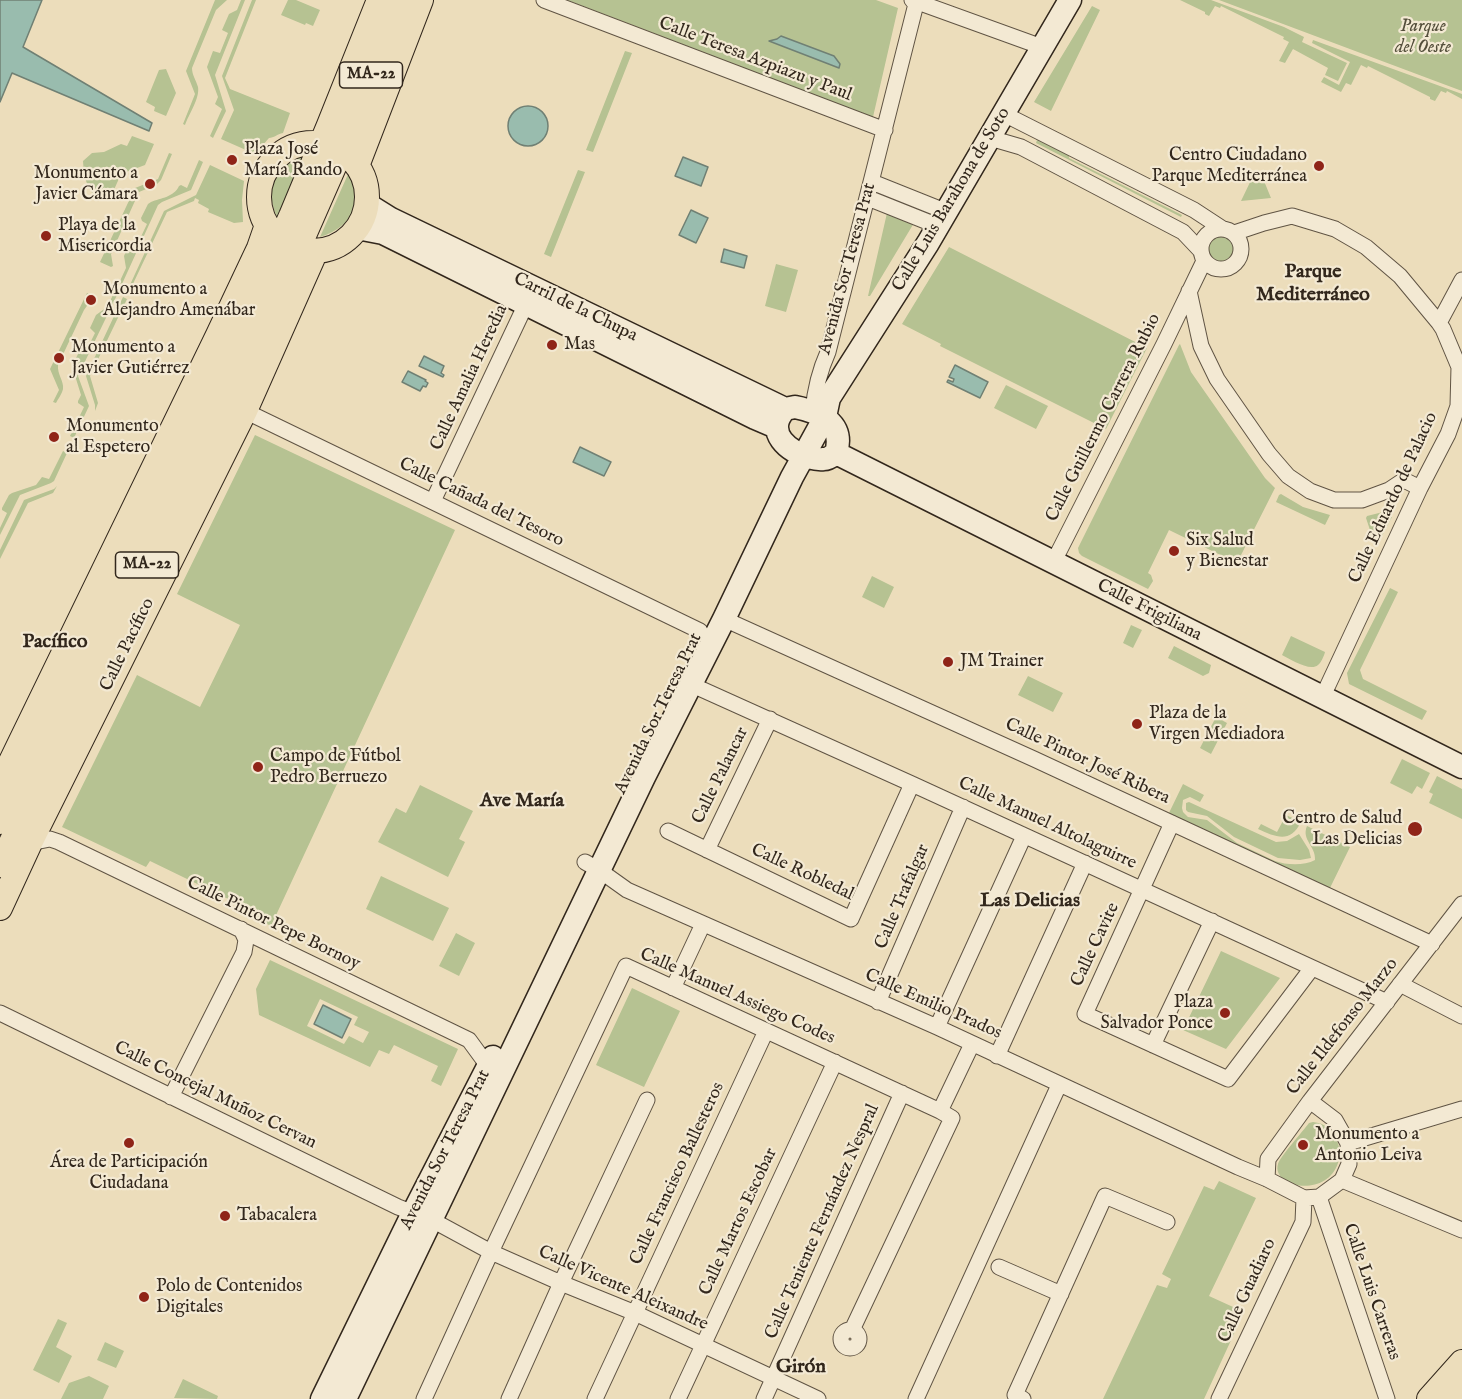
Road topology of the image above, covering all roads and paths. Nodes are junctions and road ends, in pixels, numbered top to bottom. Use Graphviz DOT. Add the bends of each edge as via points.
graph roads {
  1 [pos="362,0"];
  2 [pos="378,0"];
  3 [pos="401,0"];
  4 [pos="422,0"];
  5 [pos="544,0"];
  6 [pos="916,0"];
  7 [pos="1070,0"];
  8 [pos="1042,47"];
  9 [pos="1004,114"];
  10 [pos="885,130"];
  11 [pos="990,138"];
  12 [pos="329,151"];
  13 [pos="872,182"];
  14 [pos="868,198"];
  15 [pos="367,204"];
  16 [pos="943,219"];
  17 [pos="357,228"];
  18 [pos="1229,231"];
  19 [pos="291,241"];
  20 [pos="1202,255"];
  21 [pos="1462,280"];
  22 [pos="1189,291"];
  23 [pos="526,304"];
  24 [pos="1439,323"];
  25 [pos="822,409"];
  26 [pos="245,411"];
  27 [pos="781,418"];
  28 [pos="797,452"];
  29 [pos="836,453"];
  30 [pos="1420,488"];
  31 [pos="433,501"];
  32 [pos="1053,562"];
  33 [pos="724,619"];
  34 [pos="700,631"];
  35 [pos="690,684"];
  36 [pos="1322,698"];
  37 [pos="770,719"];
  38 [pos="1462,767"];
  39 [pos="0,784"];
  40 [pos="912,784"];
  41 [pos="963,807"];
  42 [pos="0,822"];
  43 [pos="1172,823"];
  44 [pos="668,831"];
  45 [pos="1024,836"];
  46 [pos="30,843"];
  47 [pos="707,850"];
  48 [pos="1085,863"];
  49 [pos="0,865"];
  50 [pos="592,866"];
  51 [pos="1143,890"];
  52 [pos="1462,904"];
  53 [pos="0,908"];
  54 [pos="1212,921"];
  55 [pos="703,924"];
  56 [pos="241,929"];
  57 [pos="1432,944"];
  58 [pos="1312,968"];
  59 [pos="1400,984"];
  60 [pos="673,988"];
  61 [pos="878,1002"];
  62 [pos="1387,1002"];
  63 [pos="0,1013"];
  64 [pos="1462,1016"];
  65 [pos="937,1027"];
  66 [pos="766,1031"];
  67 [pos="972,1044"];
  68 [pos="1153,1045"];
  69 [pos="997,1056"];
  70 [pos="835,1062"];
  71 [pos="488,1066"];
  72 [pos="1059,1085"];
  73 [pos="902,1093"];
  74 [pos="171,1097"];
  75 [pos="647,1101"];
  76 [pos="1310,1101"];
  77 [pos="1462,1109"];
  78 [pos="940,1111"];
  79 [pos="1348,1143"];
  80 [pos="1267,1179"];
  81 [pos="1342,1180"];
  82 [pos="1311,1198"];
  83 [pos="423,1216"];
  84 [pos="1167,1222"];
  85 [pos="993,1230"];
  86 [pos="1462,1230"];
  87 [pos="491,1252"];
  88 [pos="999,1267"];
  89 [pos="969,1282"];
  90 [pos="561,1283"];
  91 [pos="1061,1294"];
  92 [pos="635,1313"];
  93 [pos="852,1330"];
  94 [pos="703,1346"];
  95 [pos="1462,1362"];
  96 [pos="774,1378"];
  97 [pos="1462,1392"];
  98 [pos="322,1399"];
  99 [pos="345,1399"];
  100 [pos="424,1399"];
  101 [pos="509,1399"];
  102 [pos="595,1399"];
  103 [pos="678,1399"];
  104 [pos="764,1399"];
  105 [pos="818,1399"];
  106 [pos="916,1399"];
  107 [pos="1023,1399"];
  108 [pos="1219,1399"];
  109 [pos="1387,1399"];
  110 [pos="1429,1399"];
  111 [pos="1456,1399"];
  1 -- 12 [label="main road, Calle Pacífico" via="315,118"];
  2 -- 12 [label="main road, Calle Pacífico / MA-22"];
  3 -- 12 [label="main road, Calle Pacífico / MA-22"];
  4 -- 12 [label="main road, Calle Pacífico"];
  5 -- 10 [label="street, Calle Teresa Azpiazu y Paul"];
  6 -- 8 [label="street"];
  6 -- 10 [label="street, Avenida Sor Teresa Prat"];
  7 -- 8 [label="main road, Calle Luis Barahona de Soto"];
  8 -- 9 [label="main road, Calle Luis Barahona de Soto"];
  9 -- 11 [label="main road, Calle Luis Barahona de Soto"];
  9 -- 18 [label="street"];
  10 -- 13 [label="street, Avenida Sor Teresa Prat"];
  11 -- 16 [label="main road, Calle Luis Barahona de Soto"];
  11 -- 20 [label="street" via="1021,147 1183,232"];
  12 -- 15 [label="main road" via="364,179"];
  12 -- 19 [label="main road, Calle Pacífico / MA-22"];
  12 -- 19 [label="main road, Calle Pacífico" via="285,151 265,173 260,208"];
  13 -- 14 [label="street, Avenida Sor Teresa Prat"];
  13 -- 16 [label="street"];
  14 -- 16 [label="street"];
  14 -- 25 [label="street, Avenida Sor Teresa Prat" via="815,392"];
  15 -- 17 [label="main road"];
  15 -- 27 [label="main road, Carril de la Chupa"];
  16 -- 25 [label="main road, Calle Luis Barahona de Soto"];
  17 -- 19 [label="main road" via="345,242 332,249"];
  17 -- 23 [label="main road, Carril de la Chupa" via="383,233"];
  18 -- 20 [label="street" via="1207,234"];
  18 -- 20 [label="street" via="1240,244 1236,262 1220,269 1208,265"];
  18 -- 24 [label="street, Calle Eduardo de Palacio" via="1292,216 1335,229 1355,239 1400,276"];
  19 -- 26 [label="main road, Calle Pacífico"];
  19 -- 39 [label="main road, Calle Pacífico" via="259,248"];
  19 -- 42 [label="main road, Calle Pacífico / MA-22" via="210,396"];
  19 -- 49 [label="main road, Calle Pacífico / MA-22" via="227,401"];
  20 -- 22 [label="street, Calle Guillermo Carrera Rubio"];
  21 -- 24 [label="street"];
  22 -- 30 [label="street" via="1201,346 1217,379 1287,476 1334,500 1362,500 1404,480"];
  22 -- 32 [label="street, Calle Guillermo Carrera Rubio"];
  23 -- 27 [label="main road, Carril de la Chupa" via="755,418"];
  23 -- 31 [label="street, Calle Amalia Heredia"];
  24 -- 30 [label="street, Calle Eduardo de Palacio" via="1459,367 1458,406"];
  25 -- 27 [label="main road" via="795,407"];
  25 -- 28 [label="main road, Avenida Sor Teresa Prat"];
  25 -- 29 [label="main road" via="837,434"];
  26 -- 31 [label="street, Calle Cañada del Tesoro"];
  26 -- 46 [label="main road, Calle Pacífico"];
  27 -- 28 [label="main road" via="782,441"];
  28 -- 29 [label="main road" via="821,460"];
  28 -- 33 [label="main road, Avenida Sor Teresa Prat"];
  28 -- 34 [label="main road, Avenida Sor Teresa Prat"];
  29 -- 32 [label="main road, Calle Frigiliana"];
  30 -- 36 [label="street, Calle Eduardo de Palacio"];
  31 -- 34 [label="street, Calle Cañada del Tesoro"];
  32 -- 36 [label="main road, Calle Frigiliana"];
  33 -- 35 [label="main road, Avenida Sor Teresa Prat"];
  33 -- 43 [label="street, Calle Pintor José Ribera"];
  34 -- 50 [label="main road, Avenida Sor Teresa Prat"];
  35 -- 37 [label="street, Calle Manuel Altolaguirre"];
  35 -- 50 [label="main road, Avenida Sor Teresa Prat"];
  36 -- 38 [label="main road, Calle Frigiliana"];
  37 -- 40 [label="street, Calle Manuel Altolaguirre"];
  37 -- 47 [label="street, Calle Palancar"];
  40 -- 41 [label="street, Calle Manuel Altolaguirre"];
  40 -- 47 [label="street, Calle Robledal" via="851,919"];
  41 -- 45 [label="street, Calle Manuel Altolaguirre"];
  41 -- 61 [label="street, Calle Trafalgar"];
  43 -- 51 [label="street, Calle Cavite"];
  43 -- 57 [label="street, Calle Pintor José Ribera"];
  44 -- 47 [label="street, Calle Robledal"];
  45 -- 48 [label="street, Calle Manuel Altolaguirre"];
  45 -- 65 [label="street"];
  46 -- 53 [label="main road, Calle Pacífico"];
  46 -- 56 [label="street, Calle Pintor Pepe Bornoy" via="50,839 60,842"];
  48 -- 51 [label="street, Calle Manuel Altolaguirre"];
  48 -- 69 [label="street"];
  50 -- 55 [label="street, Calle Emilio Prados" via="627,890"];
  50 -- 71 [label="main road, Avenida Sor Teresa Prat"];
  50 -- 83 [label="main road, Avenida Sor Teresa Prat"];
  51 -- 54 [label="street, Calle Manuel Altolaguirre"];
  51 -- 68 [label="street, Calle Cavite" via="1085,1014"];
  52 -- 57 [label="street, Calle Ildefonso Marzo"];
  54 -- 58 [label="street, Calle Manuel Altolaguirre"];
  54 -- 68 [label="street"];
  55 -- 60 [label="street"];
  55 -- 61 [label="street, Calle Emilio Prados"];
  56 -- 71 [label="street, Calle Pintor Pepe Bornoy" via="469,1040"];
  56 -- 74 [label="street" via="246,940 244,952"];
  57 -- 59 [label="street, Calle Ildefonso Marzo"];
  58 -- 62 [label="street, Calle Manuel Altolaguirre"];
  58 -- 68 [label="street" via="1228,1079"];
  59 -- 62 [label="street, Calle Ildefonso Marzo"];
  59 -- 64 [label="street"];
  60 -- 66 [label="street, Calle Manuel Assiego Codes"];
  60 -- 87 [label="street, Calle Manuel Assiego Codes" via="626,966"];
  61 -- 65 [label="street, Calle Emilio Prados"];
  62 -- 76 [label="street, Calle Ildefonso Marzo"];
  63 -- 74 [label="street, Calle Concejal Muñoz Cervan"];
  65 -- 67 [label="street, Calle Emilio Prados"];
  66 -- 70 [label="street, Calle Manuel Assiego Codes"];
  66 -- 92 [label="street, Calle Francisco Ballesteros"];
  67 -- 69 [label="street, Calle Emilio Prados"];
  67 -- 78 [label="street"];
  69 -- 72 [label="street, Calle Emilio Prados"];
  70 -- 73 [label="street, Calle Manuel Assiego Codes"];
  70 -- 94 [label="street, Calle Martos Escobar"];
  71 -- 83 [label="main road, Avenida Sor Teresa Prat"];
  72 -- 80 [label="street, Calle Emilio Prados"];
  72 -- 85 [label="street"];
  73 -- 78 [label="street, Calle Manuel Assiego Codes"];
  73 -- 96 [label="street, Calle Teniente Fernández Nespral"];
  74 -- 83 [label="street, Calle Concejal Muñoz Cervan"];
  75 -- 90 [label="street"];
  76 -- 79 [label="street" via="1335,1120"];
  76 -- 80 [label="street, Calle Ildefonso Marzo" via="1268,1159"];
  77 -- 79 [label="street"];
  78 -- 93 [label="street" via="952,1118"];
  79 -- 81 [label="street" via="1349,1164"];
  80 -- 82 [label="street"];
  81 -- 82 [label="street"];
  81 -- 86 [label="street"];
  82 -- 108 [label="street, Calle Guadiaro"];
  82 -- 109 [label="street, Calle Luis Carreras"];
  83 -- 87 [label="street, Calle Vicente Aleixandre"];
  83 -- 98 [label="main road, Avenida Sor Teresa Prat"];
  83 -- 99 [label="main road, Avenida Sor Teresa Prat"];
  84 -- 91 [label="street" via="1106,1196"];
  85 -- 88 [label="street" via="992,1256"];
  85 -- 89 [label="street"];
  87 -- 90 [label="street, Calle Vicente Aleixandre"];
  87 -- 100 [label="street, Calle Manuel Assiego Codes"];
  88 -- 89 [label="street" via="981,1270"];
  88 -- 91 [label="street"];
  89 -- 106 [label="street"];
  90 -- 92 [label="street, Calle Vicente Aleixandre"];
  90 -- 101 [label="street"];
  91 -- 107 [label="street" via="1015,1395"];
  92 -- 94 [label="street, Calle Vicente Aleixandre"];
  92 -- 102 [label="street, Calle Francisco Ballesteros"];
  94 -- 96 [label="street, Calle Vicente Aleixandre"];
  94 -- 103 [label="street, Calle Martos Escobar"];
  95 -- 110 [label="main road"];
  96 -- 104 [label="street, Calle Teniente Fernández Nespral"];
  96 -- 105 [label="street, Calle Vicente Aleixandre"];
  97 -- 111 [label="main road"];
}
